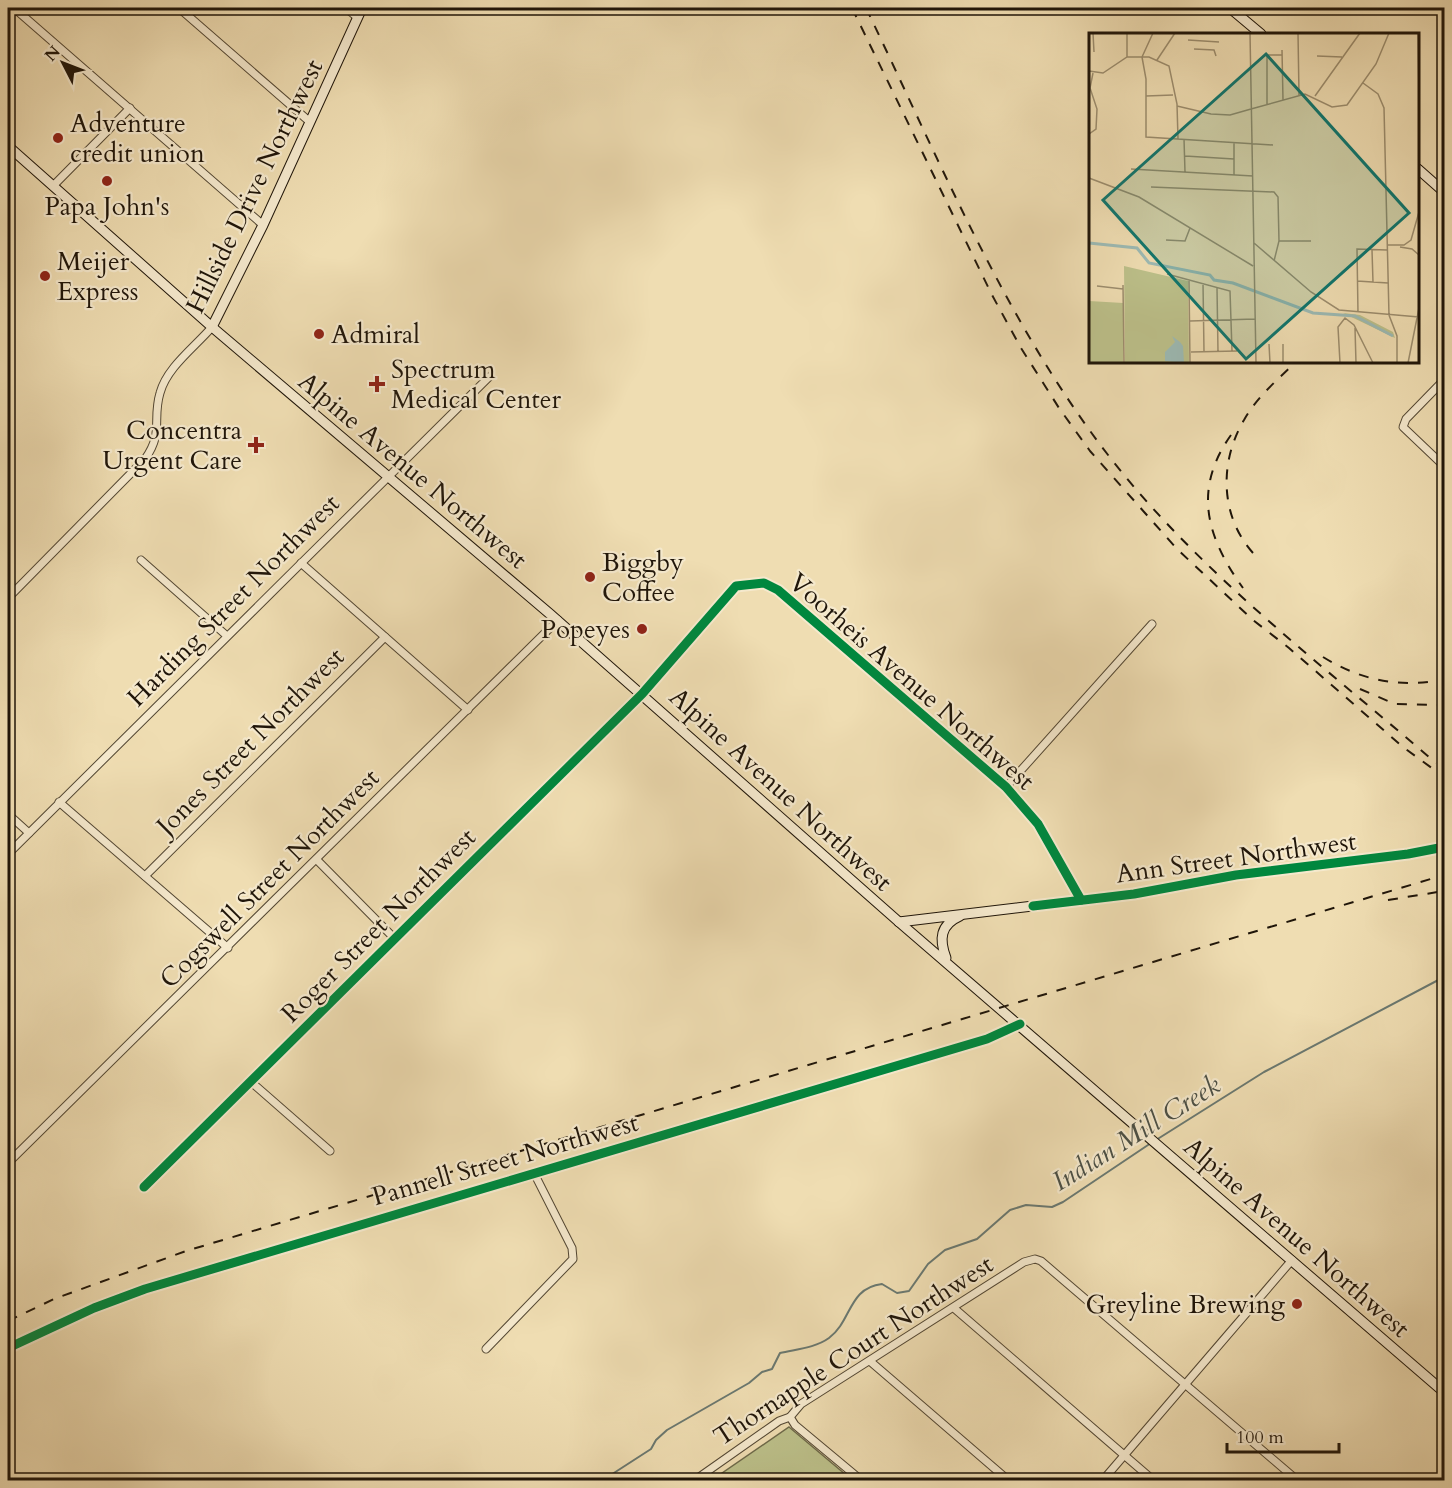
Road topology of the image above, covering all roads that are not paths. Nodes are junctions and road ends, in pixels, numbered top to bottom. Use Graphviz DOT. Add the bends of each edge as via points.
graph roads {
  1 [pos="14,8"];
  2 [pos="178,8"];
  3 [pos="346,8"];
  4 [pos="362,8"];
  5 [pos="1230,8"];
  6 [pos="357,17"];
  7 [pos="1261,33"];
  8 [pos="130,108"];
  9 [pos="310,122"];
  10 [pos="8,146"];
  11 [pos="1419,170"];
  12 [pos="53,186"];
  13 [pos="1444,192"];
  14 [pos="262,225"];
  15 [pos="212,327"];
  16 [pos="489,377"];
  17 [pos="1444,380"];
  18 [pos="1444,466"];
  19 [pos="390,476"];
  20 [pos="141,560"];
  21 [pos="301,563"];
  22 [pos="8,598"];
  23 [pos="558,620"];
  24 [pos="1152,624"];
  25 [pos="227,636"];
  26 [pos="385,637"];
  27 [pos="642,694"];
  28 [pos="468,710"];
  29 [pos="1006,787"];
  30 [pos="59,802"];
  31 [pos="8,814"];
  32 [pos="29,832"];
  33 [pos="1444,847"];
  34 [pos="8,854"];
  35 [pos="317,860"];
  36 [pos="145,876"];
  37 [pos="1081,900"];
  38 [pos="966,914"];
  39 [pos="899,922"];
  40 [pos="395,939"];
  41 [pos="228,948"];
  42 [pos="946,961"];
  43 [pos="1020,1024"];
  44 [pos="250,1081"];
  45 [pos="330,1151"];
  46 [pos="8,1163"];
  47 [pos="534,1173"];
  48 [pos="144,1187"];
  49 [pos="1292,1260"];
  50 [pos="955,1309"];
  51 [pos="8,1348"];
  52 [pos="486,1349"];
  53 [pos="871,1362"];
  54 [pos="1185,1385"];
  55 [pos="1444,1392"];
  56 [pos="790,1417"];
  57 [pos="1124,1455"];
  58 [pos="695,1480"];
  59 [pos="861,1480"];
  60 [pos="1008,1480"];
  61 [pos="1102,1480"];
  62 [pos="1153,1480"];
  63 [pos="1297,1480"];
  1 -- 8 [label="street"];
  2 -- 9 [label="street"];
  3 -- 6 [label="street"];
  4 -- 6 [label="main road, Hillside Drive Northwest"];
  5 -- 7 [label="main road"];
  6 -- 9 [label="main road, Hillside Drive Northwest"];
  8 -- 12 [label="street"];
  8 -- 14 [label="street"];
  9 -- 14 [label="main road, Hillside Drive Northwest"];
  10 -- 12 [label="main road, Alpine Avenue Northwest"];
  11 -- 13 [label="main road"];
  12 -- 15 [label="main road, Alpine Avenue Northwest"];
  14 -- 15 [label="main road, Hillside Drive Northwest"];
  15 -- 19 [label="main road, Alpine Avenue Northwest"];
  15 -- 22 [label="street, Hillside Drive Northwest" via="165,381 158,404 158,432 145,459"];
  16 -- 19 [label="street, Harding Street Northwest"];
  17 -- 18 [label="street" via="1403,427"];
  19 -- 21 [label="street, Harding Street Northwest"];
  19 -- 23 [label="main road, Alpine Avenue Northwest"];
  20 -- 25 [label="street"];
  21 -- 25 [label="street, Harding Street Northwest"];
  21 -- 26 [label="street"];
  23 -- 27 [label="main road, Alpine Avenue Northwest"];
  23 -- 28 [label="street, Cogswell Street Northwest"];
  24 -- 29 [label="street"];
  25 -- 30 [label="street, Harding Street Northwest"];
  26 -- 28 [label="street"];
  26 -- 36 [label="street, Jones Street Northwest"];
  27 -- 29 [label="street, Voorheis Avenue Northwest" via="725,596 736,586 764,583 778,590"];
  27 -- 39 [label="main road, Alpine Avenue Northwest"];
  27 -- 40 [label="street, Roger Street Northwest"];
  28 -- 35 [label="street, Cogswell Street Northwest"];
  29 -- 37 [label="street, Voorheis Avenue Northwest" via="1038,824"];
  30 -- 32 [label="street, Harding Street Northwest"];
  30 -- 36 [label="street"];
  31 -- 32 [label="street"];
  32 -- 34 [label="street, Harding Street Northwest"];
  33 -- 37 [label="main road, Ann Street Northwest"];
  35 -- 40 [label="street"];
  35 -- 41 [label="street, Cogswell Street Northwest"];
  36 -- 41 [label="street"];
  37 -- 38 [label="main road, Ann Street Northwest"];
  38 -- 39 [label="main road, Ann Street Northwest"];
  38 -- 42 [label="main road" via="952,920 943,930 941,943"];
  39 -- 42 [label="main road, Alpine Avenue Northwest"];
  40 -- 44 [label="street, Roger Street Northwest"];
  41 -- 46 [label="street, Cogswell Street Northwest"];
  42 -- 43 [label="main road, Alpine Avenue Northwest"];
  43 -- 47 [label="street, Pannell Street Northwest" via="987,1039"];
  43 -- 49 [label="main road, Alpine Avenue Northwest"];
  44 -- 45 [label="street"];
  44 -- 48 [label="street, Roger Street Northwest"];
  47 -- 51 [label="street, Pannell Street Northwest" via="145,1289"];
  47 -- 52 [label="street" via="572,1248 571,1264"];
  49 -- 54 [label="street"];
  49 -- 55 [label="main road, Alpine Avenue Northwest"];
  50 -- 53 [label="street, Thornapple Court Northwest"];
  50 -- 54 [label="street, Thornapple Court Northwest" via="1035,1258"];
  50 -- 57 [label="street"];
  53 -- 56 [label="street, Thornapple Court Northwest" via="801,1404"];
  53 -- 60 [label="street"];
  54 -- 57 [label="street"];
  54 -- 63 [label="street"];
  56 -- 58 [label="street, Thornapple Court Northwest"];
  56 -- 59 [label="street"];
  57 -- 61 [label="street"];
  57 -- 62 [label="street"];
}
